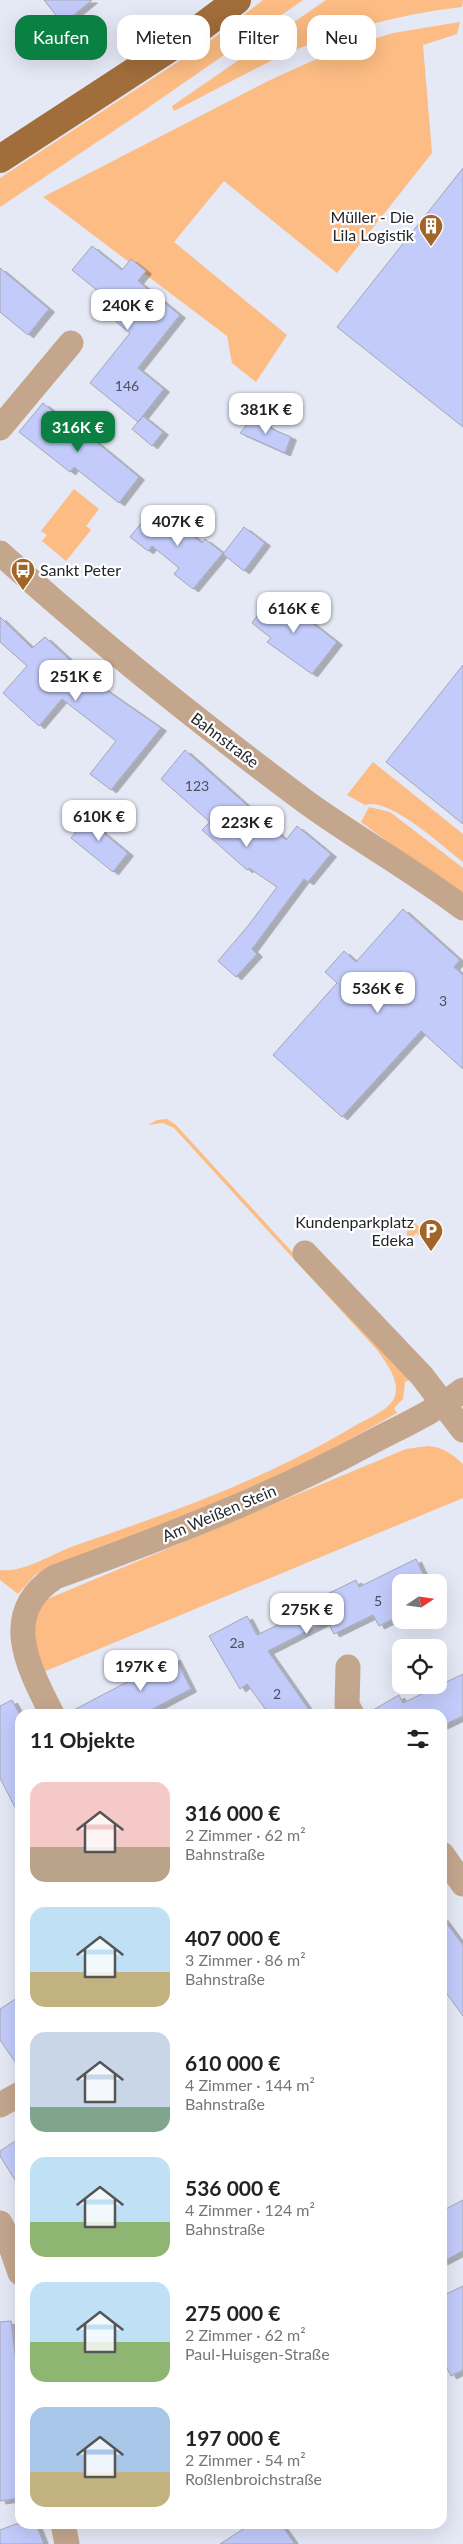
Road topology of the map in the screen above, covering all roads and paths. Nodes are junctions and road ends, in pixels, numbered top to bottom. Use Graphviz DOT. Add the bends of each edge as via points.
graph roads {
  1 [pos="237,0"];
  2 [pos="0,159"];
  3 [pos="71,343"];
  4 [pos="0,428"];
  5 [pos="0,553"];
  6 [pos="463,908"];
  7 [pos="305,1253"];
  8 [pos="453,1397"];
  9 [pos="463,1430"];
  10 [pos="348,1667"];
  11 [pos="49,1709"];
  12 [pos="349,1709"];
  13 [pos="447,1864"];
  14 [pos="457,1884"];
  15 [pos="15,2097"];
  16 [pos="0,2105"];
  17 [pos="0,2223"];
  18 [pos="15,2258"];
  19 [pos="65,2529"];
  20 [pos="67,2544"];
  1 -- 2 [label="main road"];
  3 -- 4 [label="street"];
  5 -- 6 [label="street, Bahnstraße" via="91,634 191,714 308,803"];
  7 -- 8 [label="street" via="422,1376"];
  8 -- 9 [label="street"];
  8 -- 11 [label="street, Am Weißen Stein" via="328,1466 238,1507 41,1585 27,1598 19,1619 19,1639 24,1659"];
  10 -- 12 [label="street" via="346,1705"];
  13 -- 14 [label="street"];
  15 -- 16 [label="street"];
  17 -- 18 [label="street"];
  19 -- 20 [label="street"];
}
